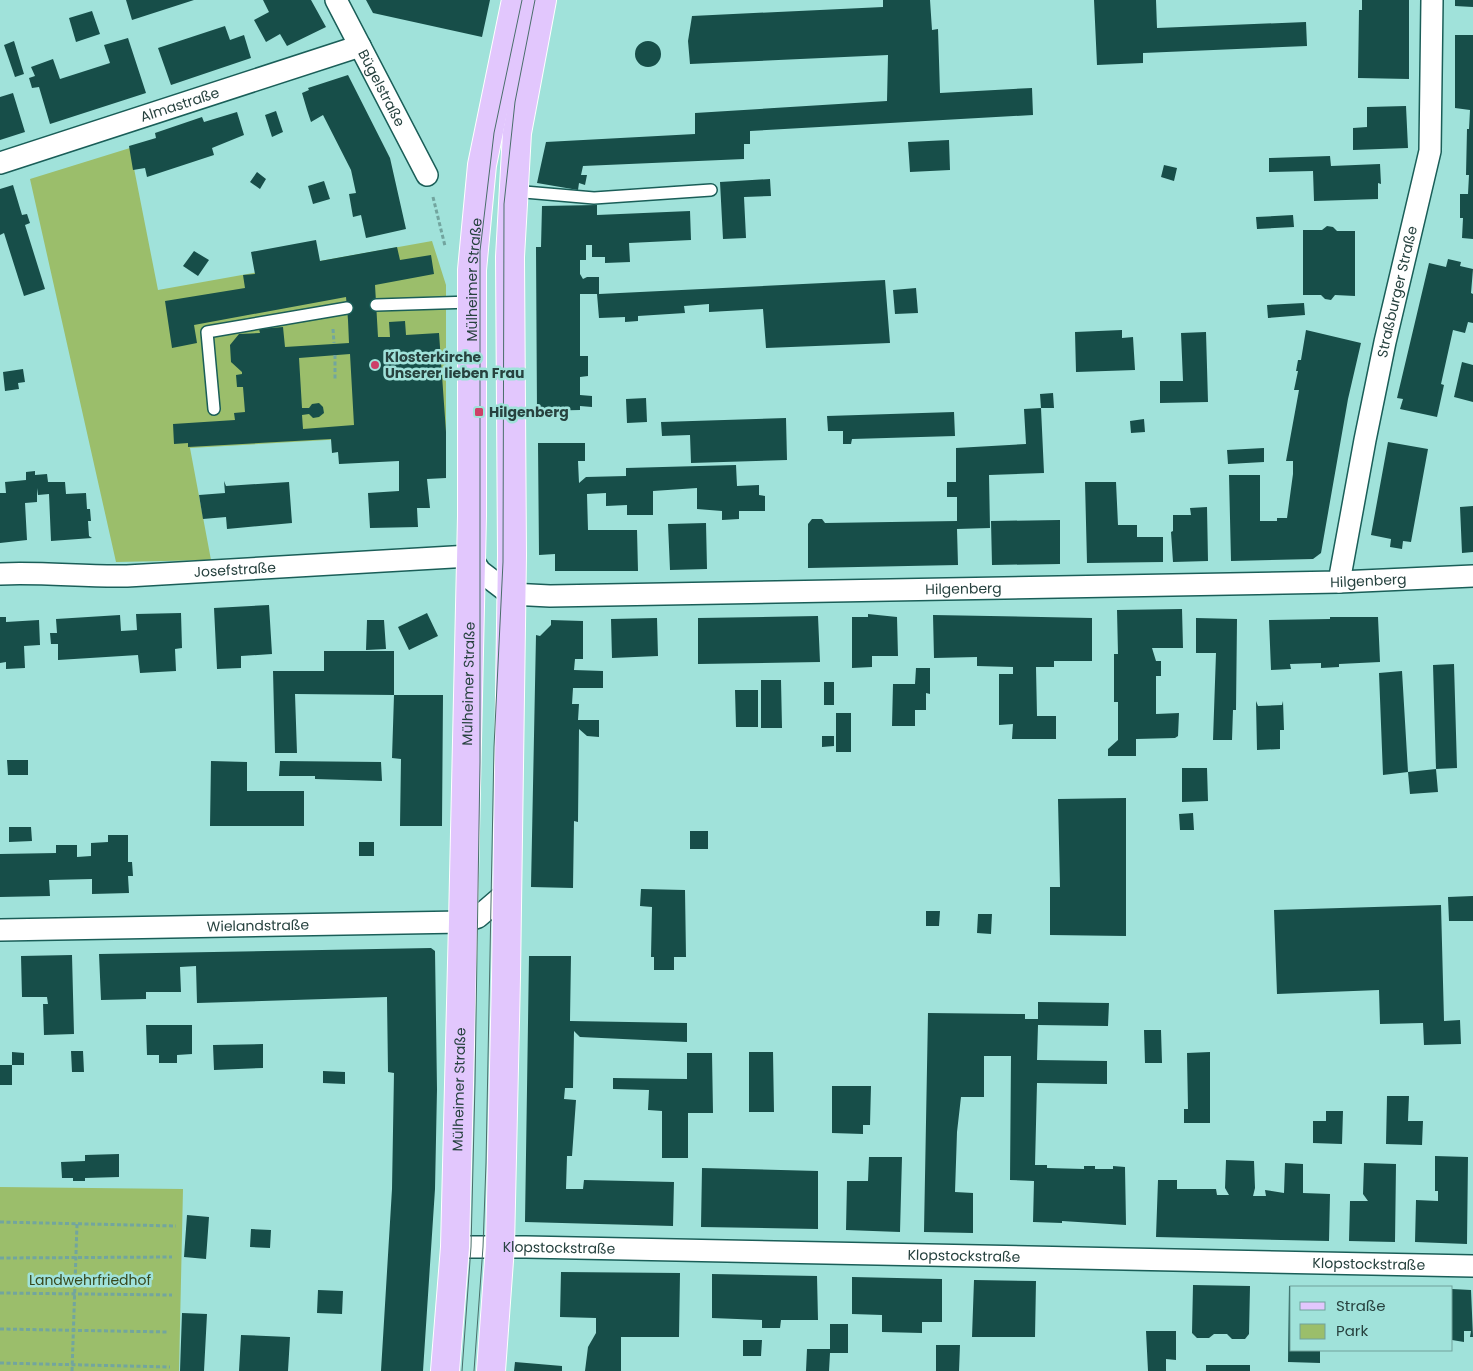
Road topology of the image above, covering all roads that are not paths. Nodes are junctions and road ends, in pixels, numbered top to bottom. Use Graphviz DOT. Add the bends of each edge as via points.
graph roads {
  1 [pos="336,0"];
  2 [pos="516,0"];
  3 [pos="542,0"];
  4 [pos="1432,0"];
  5 [pos="360,46"];
  6 [pos="0,163"];
  7 [pos="427,175"];
  8 [pos="711,190"];
  9 [pos="513,191"];
  10 [pos="471,302"];
  11 [pos="376,305"];
  12 [pos="347,308"];
  13 [pos="214,410"];
  14 [pos="470,556"];
  15 [pos="0,574"];
  16 [pos="1473,576"];
  17 [pos="1339,582"];
  18 [pos="510,594"];
  19 [pos="506,894"];
  20 [pos="464,922"];
  21 [pos="0,930"];
  22 [pos="455,1247"];
  23 [pos="500,1247"];
  24 [pos="1473,1266"];
  25 [pos="445,1371"];
  26 [pos="490,1371"];
  1 -- 5 [label="street, Bügelstraße"];
  2 -- 10 [label="main road, Mülheimer Straße" via="482,165"];
  3 -- 9 [label="main road" via="522,100"];
  4 -- 17 [label="street, Straßburger Straße" via="1430,151 1386,342"];
  5 -- 6 [label="street, Almastraße"];
  5 -- 7 [label="street, Bügelstraße"];
  8 -- 9 [label="lane" via="594,198"];
  9 -- 18 [label="main road" via="510,257"];
  10 -- 11 [label="lane"];
  10 -- 14 [label="main road, Mülheimer Straße"];
  12 -- 13 [label="lane" via="207,332"];
  14 -- 15 [label="street, Josefstraße" via="127,576 50,572"];
  14 -- 18 [label="street" via="480,571"];
  14 -- 20 [label="main road, Mülheimer Straße"];
  16 -- 17 [label="street, Hilgenberg"];
  17 -- 18 [label="street, Hilgenberg" via="550,596"];
  18 -- 19 [label="main road"];
  19 -- 20 [label="street, Wielandstraße" via="478,918"];
  19 -- 23 [label="main road"];
  20 -- 21 [label="street, Wielandstraße"];
  20 -- 22 [label="main road, Mülheimer Straße"];
  22 -- 23 [label="street, Klopstockstraße"];
  22 -- 25 [label="main road, Mülheimer Straße"];
  23 -- 24 [label="street, Klopstockstraße"];
  23 -- 26 [label="main road"];
}
